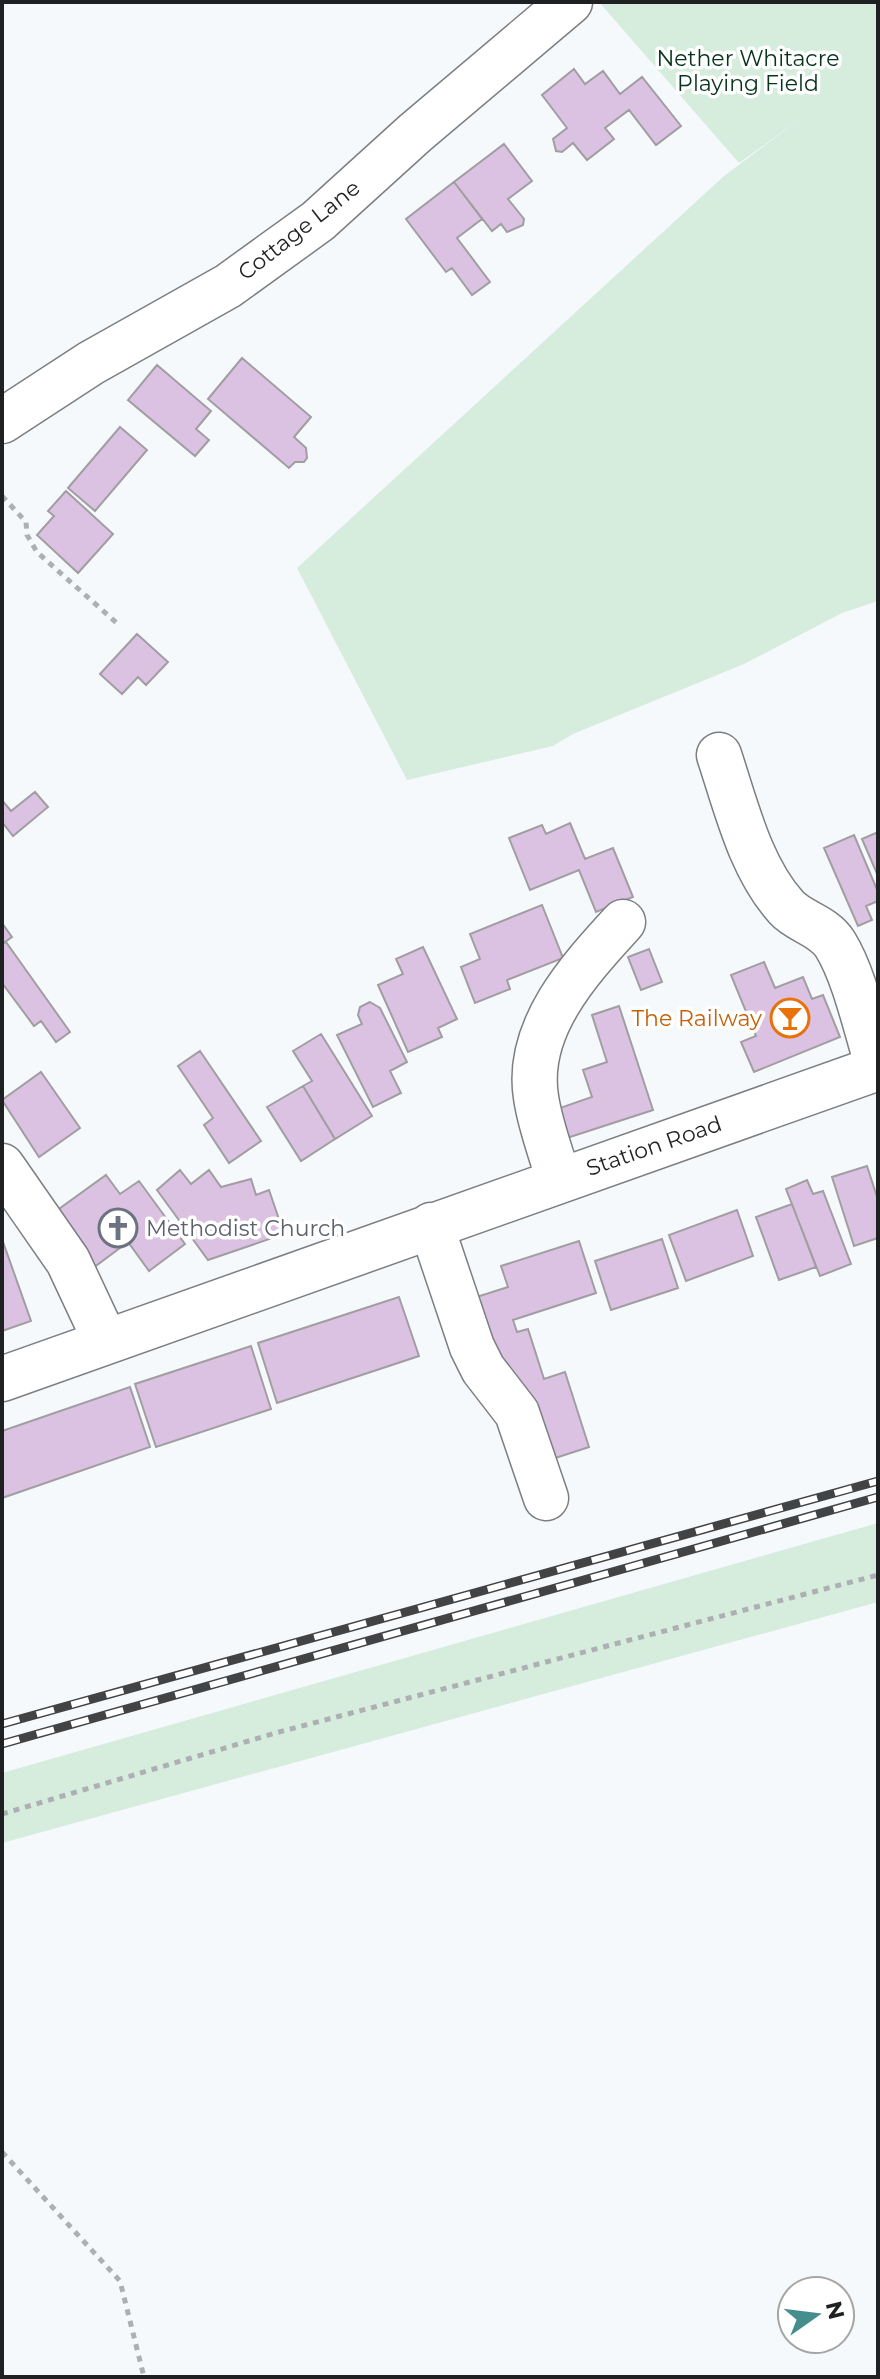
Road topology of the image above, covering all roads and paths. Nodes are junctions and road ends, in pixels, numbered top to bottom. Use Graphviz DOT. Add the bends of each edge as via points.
graph roads {
  1 [pos="570,2"];
  2 [pos="2,421"];
  3 [pos="2,496"];
  4 [pos="120,626"];
  5 [pos="719,755"];
  6 [pos="623,922"];
  7 [pos="878,1067"];
  8 [pos="5,1175"];
  9 [pos="559,1180"];
  10 [pos="431,1225"];
  11 [pos="106,1342"];
  12 [pos="2,1379"];
  13 [pos="546,1498"];
  14 [pos="878,1575"];
  15 [pos="2,1814"];
  16 [pos="2,2152"];
  17 [pos="144,2377"];
  1 -- 2 [label="street, Cottage Lane" via="318,221 228,286 91,363"];
  3 -- 4 [label="path" via="26,522 37,552"];
  5 -- 7 [label="street" via="757,860 773,888 788,910 835,943"];
  6 -- 9 [label="street" via="572,978 536,1058 536,1096"];
  7 -- 9 [label="street, Station Road"];
  8 -- 11 [label="street" via="68,1261"];
  9 -- 10 [label="street, Station Road"];
  10 -- 11 [label="street, Station Road"];
  10 -- 13 [label="street" via="472,1347 517,1413"];
  11 -- 12 [label="street, Station Road"];
  14 -- 15 [label="path" via="279,1732"];
  16 -- 17 [label="path" via="120,2281"];
}
